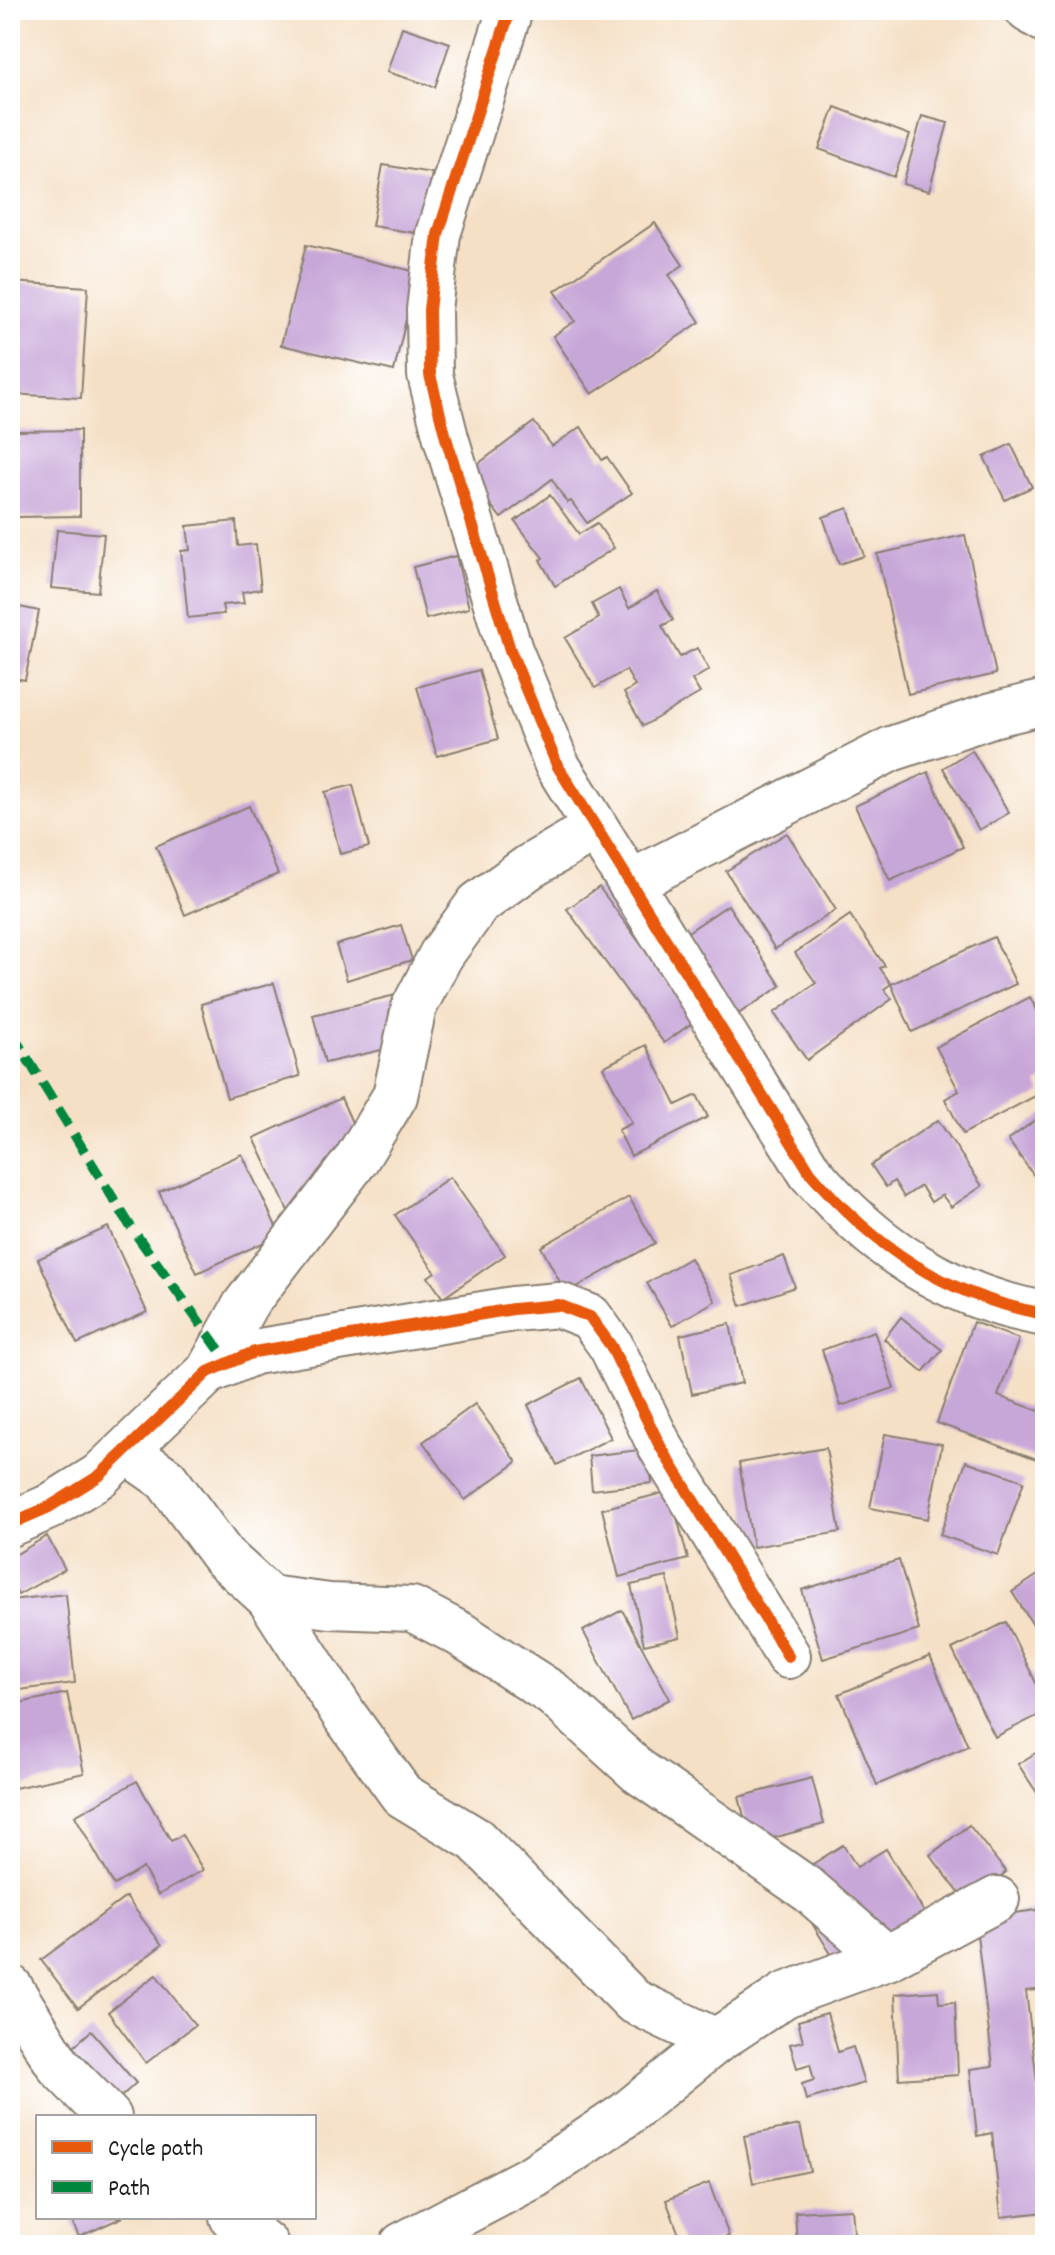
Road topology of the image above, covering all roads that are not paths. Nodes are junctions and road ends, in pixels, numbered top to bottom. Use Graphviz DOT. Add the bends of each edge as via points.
graph roads {
  1 [pos="510,10"];
  2 [pos="1028,10"];
  3 [pos="1045,20"];
  4 [pos="1045,702"];
  5 [pos="594,829"];
  6 [pos="630,883"];
  7 [pos="1045,1314"];
  8 [pos="208,1372"];
  9 [pos="126,1451"];
  10 [pos="10,1524"];
  11 [pos="269,1598"];
  12 [pos="788,1656"];
  13 [pos="997,1899"];
  14 [pos="887,1958"];
  15 [pos="10,1987"];
  16 [pos="716,2041"];
  17 [pos="107,2115"];
  18 [pos="234,2219"];
  19 [pos="266,2245"];
  20 [pos="402,2245"];
  1 -- 5 [label="street" via="438,234 429,310 430,375 510,650 557,765"];
  2 -- 3 [label="street"];
  4 -- 6 [label="street" via="891,749"];
  5 -- 6 [label="street"];
  5 -- 8 [label="street" via="478,904 441,955 414,1007 395,1096 356,1160 245,1305"];
  6 -- 7 [label="street" via="810,1172 834,1201 887,1249 926,1272 1003,1307"];
  8 -- 9 [label="street"];
  8 -- 12 [label="street" via="254,1352 292,1344 513,1309 559,1305 590,1317 611,1346 712,1536"];
  9 -- 10 [label="street" via="99,1476"];
  9 -- 11 [label="street" via="166,1479 223,1556"];
  11 -- 14 [label="street" via="412,1609 460,1634 553,1694 638,1771 810,1891"];
  11 -- 16 [label="street" via="402,1795 476,1840 633,2001"];
  13 -- 14 [label="street"];
  14 -- 16 [label="street" via="785,1995"];
  15 -- 17 [label="street" via="59,2066"];
  16 -- 20 [label="street" via="625,2115 534,2176"];
  18 -- 19 [label="street"];
}
